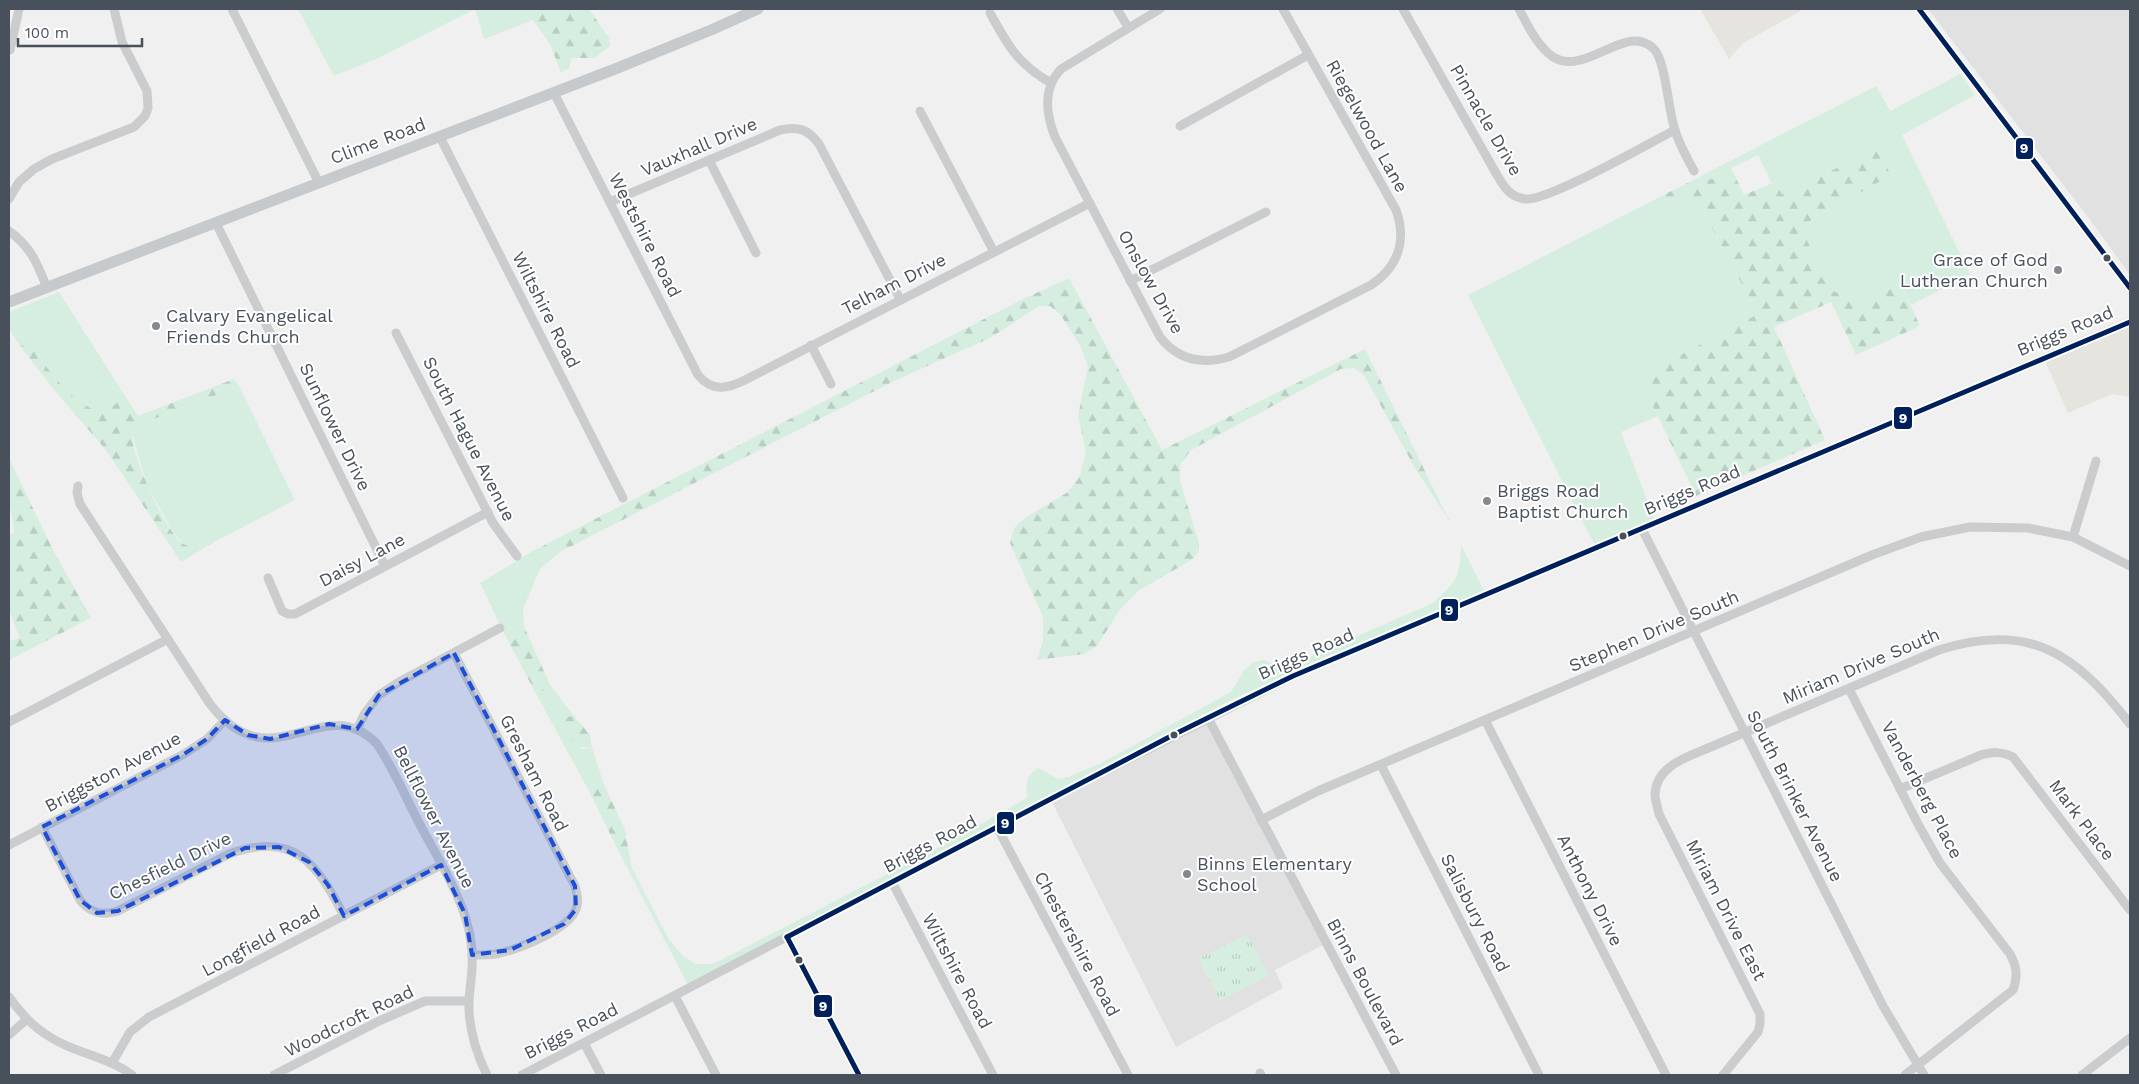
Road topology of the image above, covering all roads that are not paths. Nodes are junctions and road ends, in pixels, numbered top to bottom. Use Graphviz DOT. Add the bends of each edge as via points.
graph roads {
  1 [pos="19,9"];
  2 [pos="114,9"];
  3 [pos="232,9"];
  4 [pos="758,9"];
  5 [pos="1118,9"];
  6 [pos="1160,9"];
  7 [pos="1283,9"];
  8 [pos="1403,9"];
  9 [pos="1519,9"];
  10 [pos="1919,9"];
  11 [pos="990,14"];
  12 [pos="1128,27"];
  13 [pos="10,50"];
  14 [pos="1308,55"];
  15 [pos="1051,83"];
  16 [pos="554,93"];
  17 [pos="920,111"];
  18 [pos="1180,126"];
  19 [pos="1675,130"];
  20 [pos="440,137"];
  21 [pos="709,160"];
  22 [pos="1694,171"];
  23 [pos="319,183"];
  24 [pos="9,199"];
  25 [pos="610,202"];
  26 [pos="1090,203"];
  27 [pos="1266,212"];
  28 [pos="216,223"];
  29 [pos="9,231"];
  30 [pos="994,252"];
  31 [pos="756,253"];
  32 [pos="1394,264"];
  33 [pos="1130,281"];
  34 [pos="47,288"];
  35 [pos="2130,288"];
  36 [pos="900,299"];
  37 [pos="9,302"];
  38 [pos="2130,322"];
  39 [pos="396,333"];
  40 [pos="811,345"];
  41 [pos="831,384"];
  42 [pos="712,387"];
  43 [pos="2096,461"];
  44 [pos="78,486"];
  45 [pos="623,498"];
  46 [pos="488,512"];
  47 [pos="1642,529"];
  48 [pos="2072,537"];
  49 [pos="517,556"];
  50 [pos="385,566"];
  51 [pos="2130,566"];
  52 [pos="268,578"];
  53 [pos="500,628"];
  54 [pos="1694,632"];
  55 [pos="168,639"];
  56 [pos="454,653"];
  57 [pos="1849,688"];
  58 [pos="1208,718"];
  59 [pos="225,720"];
  60 [pos="1486,720"];
  61 [pos="9,722"];
  62 [pos="2130,724"];
  63 [pos="357,729"];
  64 [pos="1745,733"];
  65 [pos="1382,765"];
  66 [pos="1900,789"];
  67 [pos="1655,795"];
  68 [pos="1261,820"];
  69 [pos="42,827"];
  70 [pos="998,827"];
  71 [pos="9,845"];
  72 [pos="441,866"];
  73 [pos="892,882"];
  74 [pos="2130,910"];
  75 [pos="344,916"];
  76 [pos="787,937"];
  77 [pos="472,955"];
  78 [pos="675,996"];
  79 [pos="9,997"];
  80 [pos="469,1001"];
  81 [pos="26,1020"];
  82 [pos="9,1035"];
  83 [pos="2130,1038"];
  84 [pos="584,1043"];
  85 [pos="112,1063"];
  86 [pos="1918,1065"];
  87 [pos="132,1075"];
  88 [pos="274,1075"];
  89 [pos="487,1075"];
  90 [pos="522,1075"];
  91 [pos="601,1075"];
  92 [pos="716,1075"];
  93 [pos="859,1075"];
  94 [pos="993,1075"];
  95 [pos="1128,1075"];
  96 [pos="1396,1075"];
  97 [pos="1539,1075"];
  98 [pos="1666,1075"];
  99 [pos="1723,1075"];
  100 [pos="1905,1075"];
  101 [pos="1924,1075"];
  102 [pos="2082,1075"];
  1 -- 13 [label="street"];
  2 -- 24 [label="street" via="122,42 147,91 149,100 145,116 134,127 34,169 19,182"];
  3 -- 23 [label="street"];
  4 -- 16 [label="main road, Clime Road"];
  5 -- 12 [label="street"];
  6 -- 12 [label="street"];
  7 -- 14 [label="street, Riegelwood Lane"];
  8 -- 19 [label="street, Pinnacle Drive" via="1505,189 1514,196 1526,200 1550,195"];
  9 -- 19 [label="street" via="1538,43 1563,61 1579,61 1627,42 1649,45 1662,65"];
  10 -- 35 [label="street"];
  11 -- 15 [label="street" via="1018,60"];
  12 -- 15 [label="street" via="1066,64 1054,75"];
  14 -- 18 [label="street"];
  14 -- 32 [label="street, Riegelwood Lane" via="1396,210 1402,232 1400,251"];
  15 -- 26 [label="street, Onslow Drive" via="1047,100 1048,118"];
  16 -- 20 [label="main road, Clime Road"];
  16 -- 25 [label="street, Westshire Road"];
  17 -- 30 [label="street"];
  19 -- 22 [label="street"];
  20 -- 23 [label="main road, Clime Road"];
  20 -- 45 [label="street, Wiltshire Road"];
  21 -- 25 [label="street, Vauxhall Drive"];
  21 -- 31 [label="street"];
  21 -- 36 [label="street, Vauxhall Drive" via="780,130 803,128 819,144"];
  23 -- 28 [label="main road, Clime Road"];
  25 -- 42 [label="street, Westshire Road" via="698,375"];
  26 -- 30 [label="street, Telham Drive"];
  26 -- 33 [label="street, Onslow Drive"];
  27 -- 33 [label="street"];
  28 -- 34 [label="main road, Clime Road"];
  28 -- 50 [label="street, Sunflower Drive"];
  29 -- 34 [label="street" via="31,252"];
  30 -- 36 [label="street, Telham Drive"];
  32 -- 33 [label="street, Onslow Drive" via="1371,285 1214,362 1185,358 1165,344"];
  34 -- 37 [label="main road, Clime Road"];
  36 -- 40 [label="street, Telham Drive"];
  38 -- 47 [label="street, Briggs Road"];
  39 -- 46 [label="street, South Hague Avenue"];
  40 -- 41 [label="street"];
  40 -- 42 [label="street, Telham Drive" via="736,384 725,388"];
  43 -- 48 [label="street"];
  44 -- 55 [label="street, Bellflower Avenue" via="80,504"];
  46 -- 49 [label="street, South Hague Avenue"];
  46 -- 50 [label="street, Daisy Lane"];
  47 -- 54 [label="street, South Brinker Avenue"];
  47 -- 58 [label="street, Briggs Road" via="1292,676"];
  48 -- 51 [label="street, Stephen Drive South"];
  48 -- 54 [label="street, Stephen Drive South" via="2028,528 1970,527 1922,537 1872,555"];
  50 -- 52 [label="street, Daisy Lane" via="295,614 282,611"];
  53 -- 56 [label="street"];
  54 -- 60 [label="street, Stephen Drive South"];
  54 -- 64 [label="street, South Brinker Avenue"];
  55 -- 59 [label="street, Bellflower Avenue" via="210,704"];
  55 -- 61 [label="street"];
  56 -- 63 [label="street" via="379,695"];
  56 -- 77 [label="street, Gresham Road" via="575,886 578,898 571,918 531,942 493,954"];
  57 -- 62 [label="street, Miriam Drive South" via="1967,641 2018,641 2044,647 2079,667 2107,694"];
  57 -- 64 [label="street, Miriam Drive South"];
  57 -- 66 [label="street, Vanderberg Place"];
  58 -- 68 [label="street, Binns Boulevard"];
  58 -- 70 [label="street, Briggs Road"];
  59 -- 63 [label="street, Bellflower Avenue" via="248,735 270,739 329,724"];
  59 -- 69 [label="street, Briggston Avenue" via="208,739 191,750"];
  60 -- 65 [label="street, Stephen Drive South"];
  60 -- 98 [label="street, Anthony Drive"];
  63 -- 72 [label="street, Bellflower Avenue" via="381,750"];
  64 -- 67 [label="street, Miriam Drive South" via="1678,761 1658,779"];
  64 -- 86 [label="street, South Brinker Avenue" via="1883,1006"];
  65 -- 68 [label="street, Stephen Drive South" via="1318,791"];
  65 -- 97 [label="street, Salisbury Road"];
  66 -- 74 [label="street, Mark Place" via="1981,755 2005,753 2018,763"];
  66 -- 86 [label="street, Vanderberg Place" via="1940,863 2010,954 2016,966 2017,979 2005,997"];
  67 -- 99 [label="street, Miriam Drive East" via="1659,814 1758,1009 1760,1024 1753,1039"];
  68 -- 96 [label="street, Binns Boulevard"];
  69 -- 71 [label="street, Briggston Avenue"];
  69 -- 75 [label="street, Chesfield Drive" via="80,900 96,913 111,913 228,854 265,845 294,852 309,862 328,884"];
  70 -- 73 [label="street, Briggs Road"];
  70 -- 95 [label="street, Chestershire Road"];
  72 -- 75 [label="street, Longfield Road"];
  72 -- 77 [label="street, Bellflower Avenue" via="464,914 472,941"];
  73 -- 76 [label="street, Briggs Road"];
  73 -- 94 [label="street, Wiltshire Road"];
  75 -- 85 [label="street, Longfield Road" via="149,1018 130,1032"];
  76 -- 78 [label="street, Briggs Road"];
  76 -- 93 [label="street"];
  77 -- 80 [label="street, Bellflower Avenue"];
  78 -- 84 [label="street, Briggs Road"];
  78 -- 92 [label="street"];
  79 -- 81 [label="street"];
  80 -- 88 [label="street, Woodcroft Road" via="426,1001 379,1021"];
  80 -- 89 [label="street, Bellflower Avenue" via="474,1044"];
  81 -- 82 [label="street"];
  81 -- 85 [label="street" via="64,1045"];
  83 -- 102 [label="street"];
  84 -- 90 [label="street, Briggs Road"];
  84 -- 91 [label="street"];
  85 -- 87 [label="street"];
  86 -- 100 [label="street"];
  86 -- 101 [label="street, South Brinker Avenue"];
}
